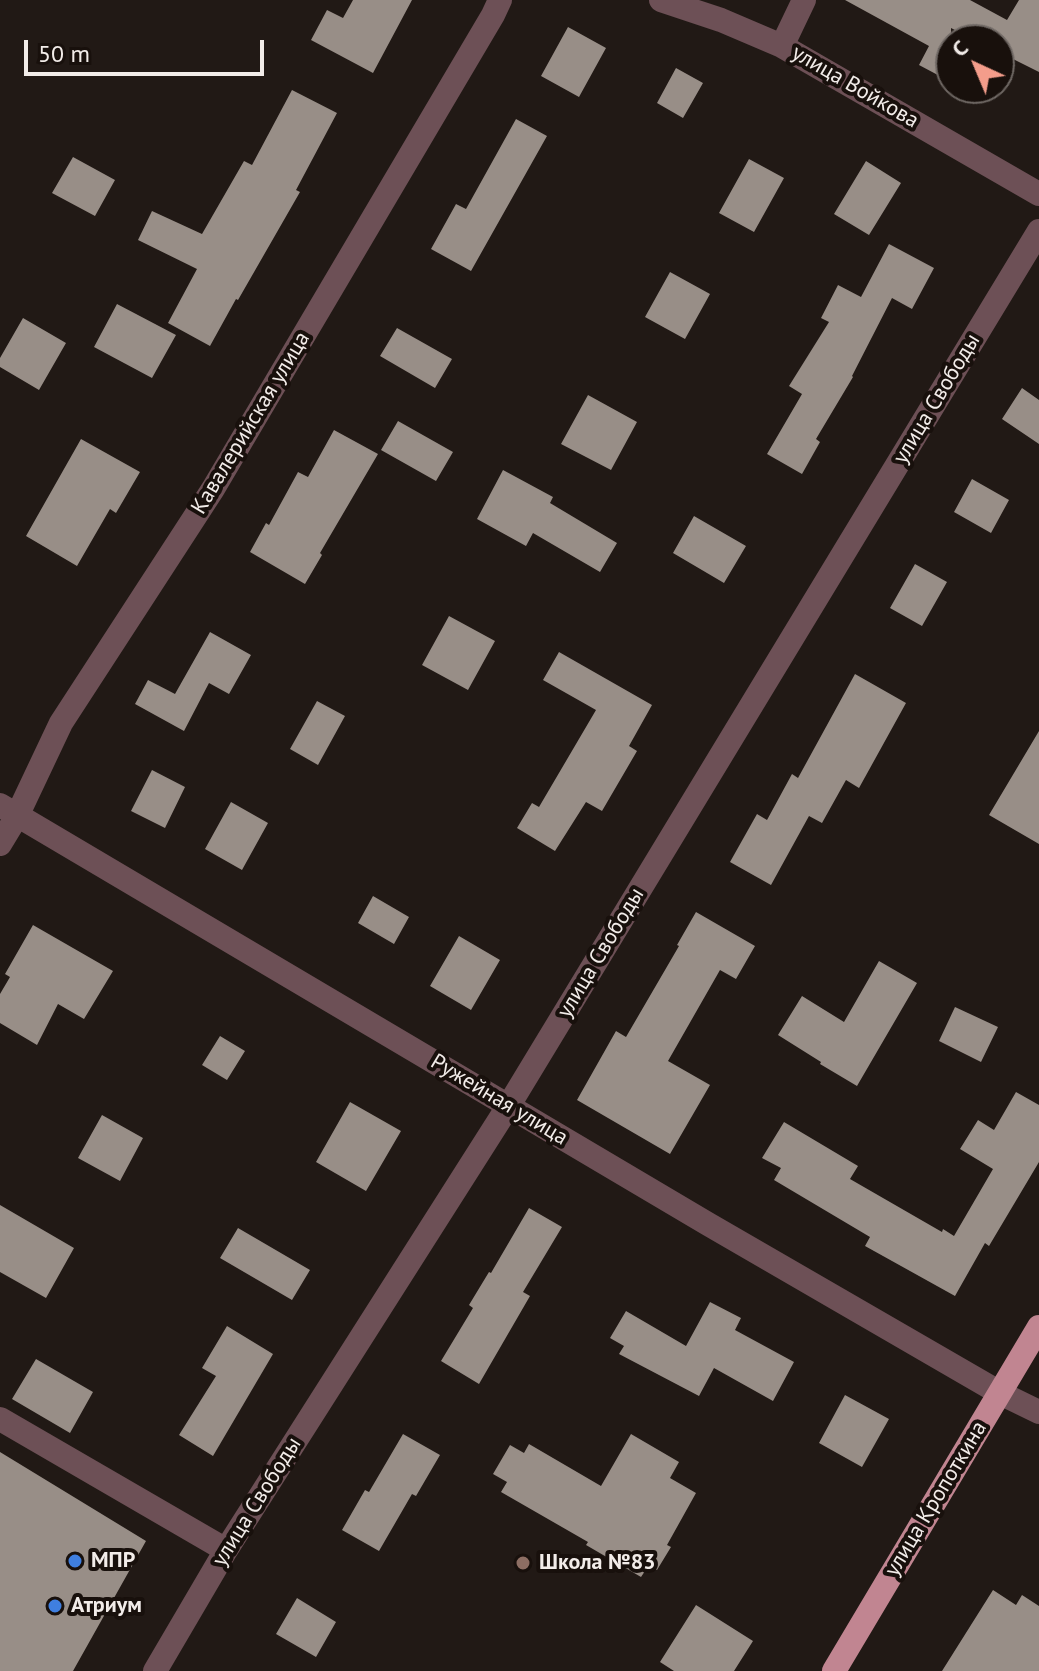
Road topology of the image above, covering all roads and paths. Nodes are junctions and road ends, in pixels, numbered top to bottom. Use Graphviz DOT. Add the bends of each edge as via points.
graph roads {
  1 [pos="500,0"];
  2 [pos="661,0"];
  3 [pos="804,0"];
  4 [pos="718,10"];
  5 [pos="782,46"];
  6 [pos="1039,194"];
  7 [pos="1039,231"];
  8 [pos="9,810"];
  9 [pos="0,844"];
  10 [pos="509,1105"];
  11 [pos="1039,1327"];
  12 [pos="1000,1393"];
  13 [pos="1039,1412"];
  14 [pos="0,1419"];
  15 [pos="226,1550"];
  16 [pos="155,1671"];
  17 [pos="834,1671"];
  1 -- 8 [label="street, Кавалерийская улица" via="213,489"];
  2 -- 4 [label="street, улица Войкова"];
  3 -- 5 [label="street"];
  4 -- 5 [label="street, улица Войкова"];
  5 -- 6 [label="street, улица Войкова"];
  7 -- 10 [label="street, улица Свободы"];
  8 -- 9 [label="street, Кавалерийская улица"];
  8 -- 10 [label="street, Ружейная улица"];
  10 -- 12 [label="street, Ружейная улица"];
  10 -- 15 [label="street, улица Свободы"];
  11 -- 12 [label="main road, улица Кропоткина"];
  12 -- 13 [label="street, Ружейная улица"];
  12 -- 17 [label="main road, улица Кропоткина"];
  14 -- 15 [label="street"];
  15 -- 16 [label="street, улица Свободы"];
}
